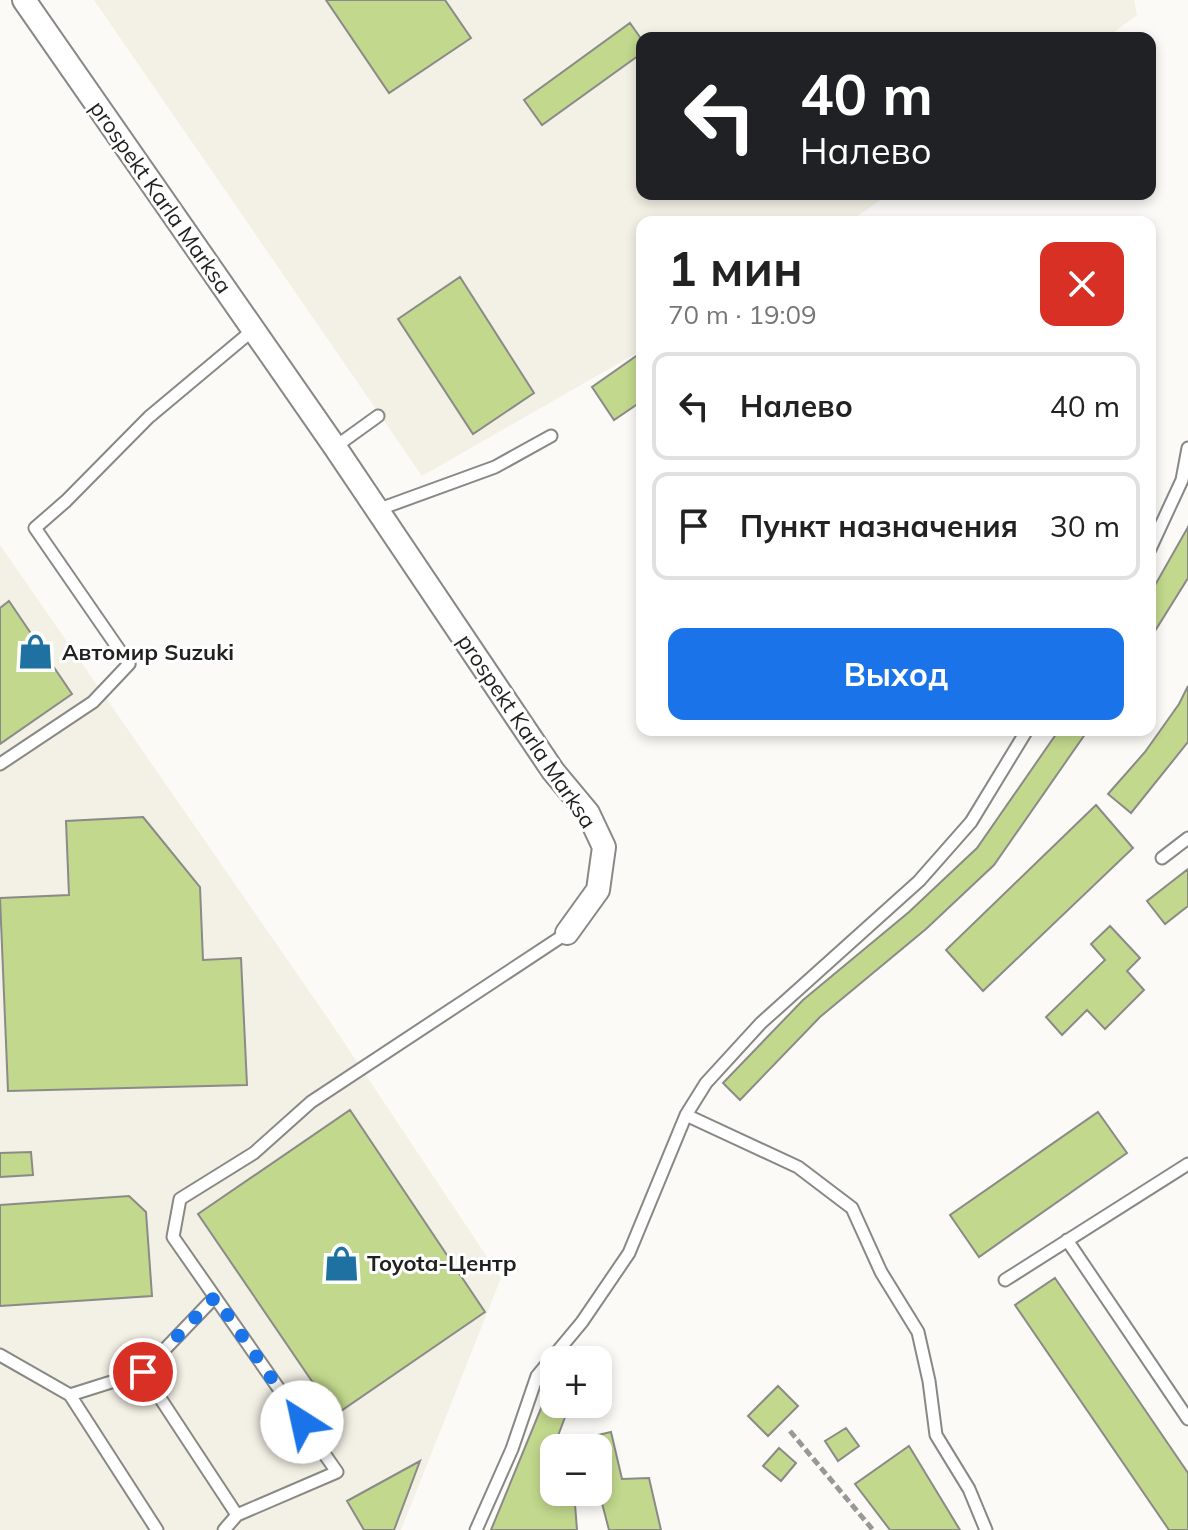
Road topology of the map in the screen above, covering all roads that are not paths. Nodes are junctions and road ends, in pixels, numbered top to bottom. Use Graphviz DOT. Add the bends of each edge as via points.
graph roads {
  1 [pos="24,0"];
  2 [pos="253,330"];
  3 [pos="378,416"];
  4 [pos="551,436"];
  5 [pos="335,447"];
  6 [pos="1188,448"];
  7 [pos="377,510"];
  8 [pos="1156,536"];
  9 [pos="1023,736"];
  10 [pos="0,764"];
  11 [pos="1188,838"];
  12 [pos="1162,858"];
  13 [pos="567,933"];
  14 [pos="686,1115"];
  15 [pos="1188,1164"];
  16 [pos="1067,1240"];
  17 [pos="1005,1280"];
  18 [pos="215,1297"];
  19 [pos="0,1355"];
  20 [pos="143,1372"];
  21 [pos="70,1395"];
  22 [pos="1188,1419"];
  23 [pos="237,1515"];
  24 [pos="157,1530"];
  25 [pos="224,1530"];
  26 [pos="476,1530"];
  27 [pos="986,1530"];
  1 -- 2 [label="street, prospekt Karla Marksa"];
  2 -- 5 [label="street, prospekt Karla Marksa"];
  2 -- 10 [label="lane" via="149,417 35,528 129,664 93,702"];
  3 -- 5 [label="lane"];
  4 -- 7 [label="lane" via="495,467"];
  5 -- 7 [label="street, prospekt Karla Marksa"];
  6 -- 8 [label="lane" via="1182,480"];
  7 -- 13 [label="street, prospekt Karla Marksa" via="553,771 588,813 604,847 598,890"];
  9 -- 14 [label="lane" via="961,834 919,881 761,1023 706,1083"];
  11 -- 12 [label="lane"];
  13 -- 18 [label="lane, prospekt Karla Marksa" via="311,1102 254,1153 180,1199 173,1237"];
  14 -- 26 [label="lane" via="629,1253 537,1376"];
  14 -- 27 [label="lane" via="798,1167 852,1208 881,1272 918,1332 936,1435 969,1489"];
  15 -- 16 [label="lane"];
  16 -- 17 [label="lane"];
  16 -- 22 [label="lane"];
  18 -- 20 [label="lane"];
  18 -- 23 [label="lane, prospekt Karla Marksa" via="337,1472"];
  19 -- 21 [label="lane"];
  20 -- 21 [label="lane"];
  20 -- 23 [label="lane"];
  21 -- 24 [label="lane"];
  23 -- 25 [label="lane"];
}
